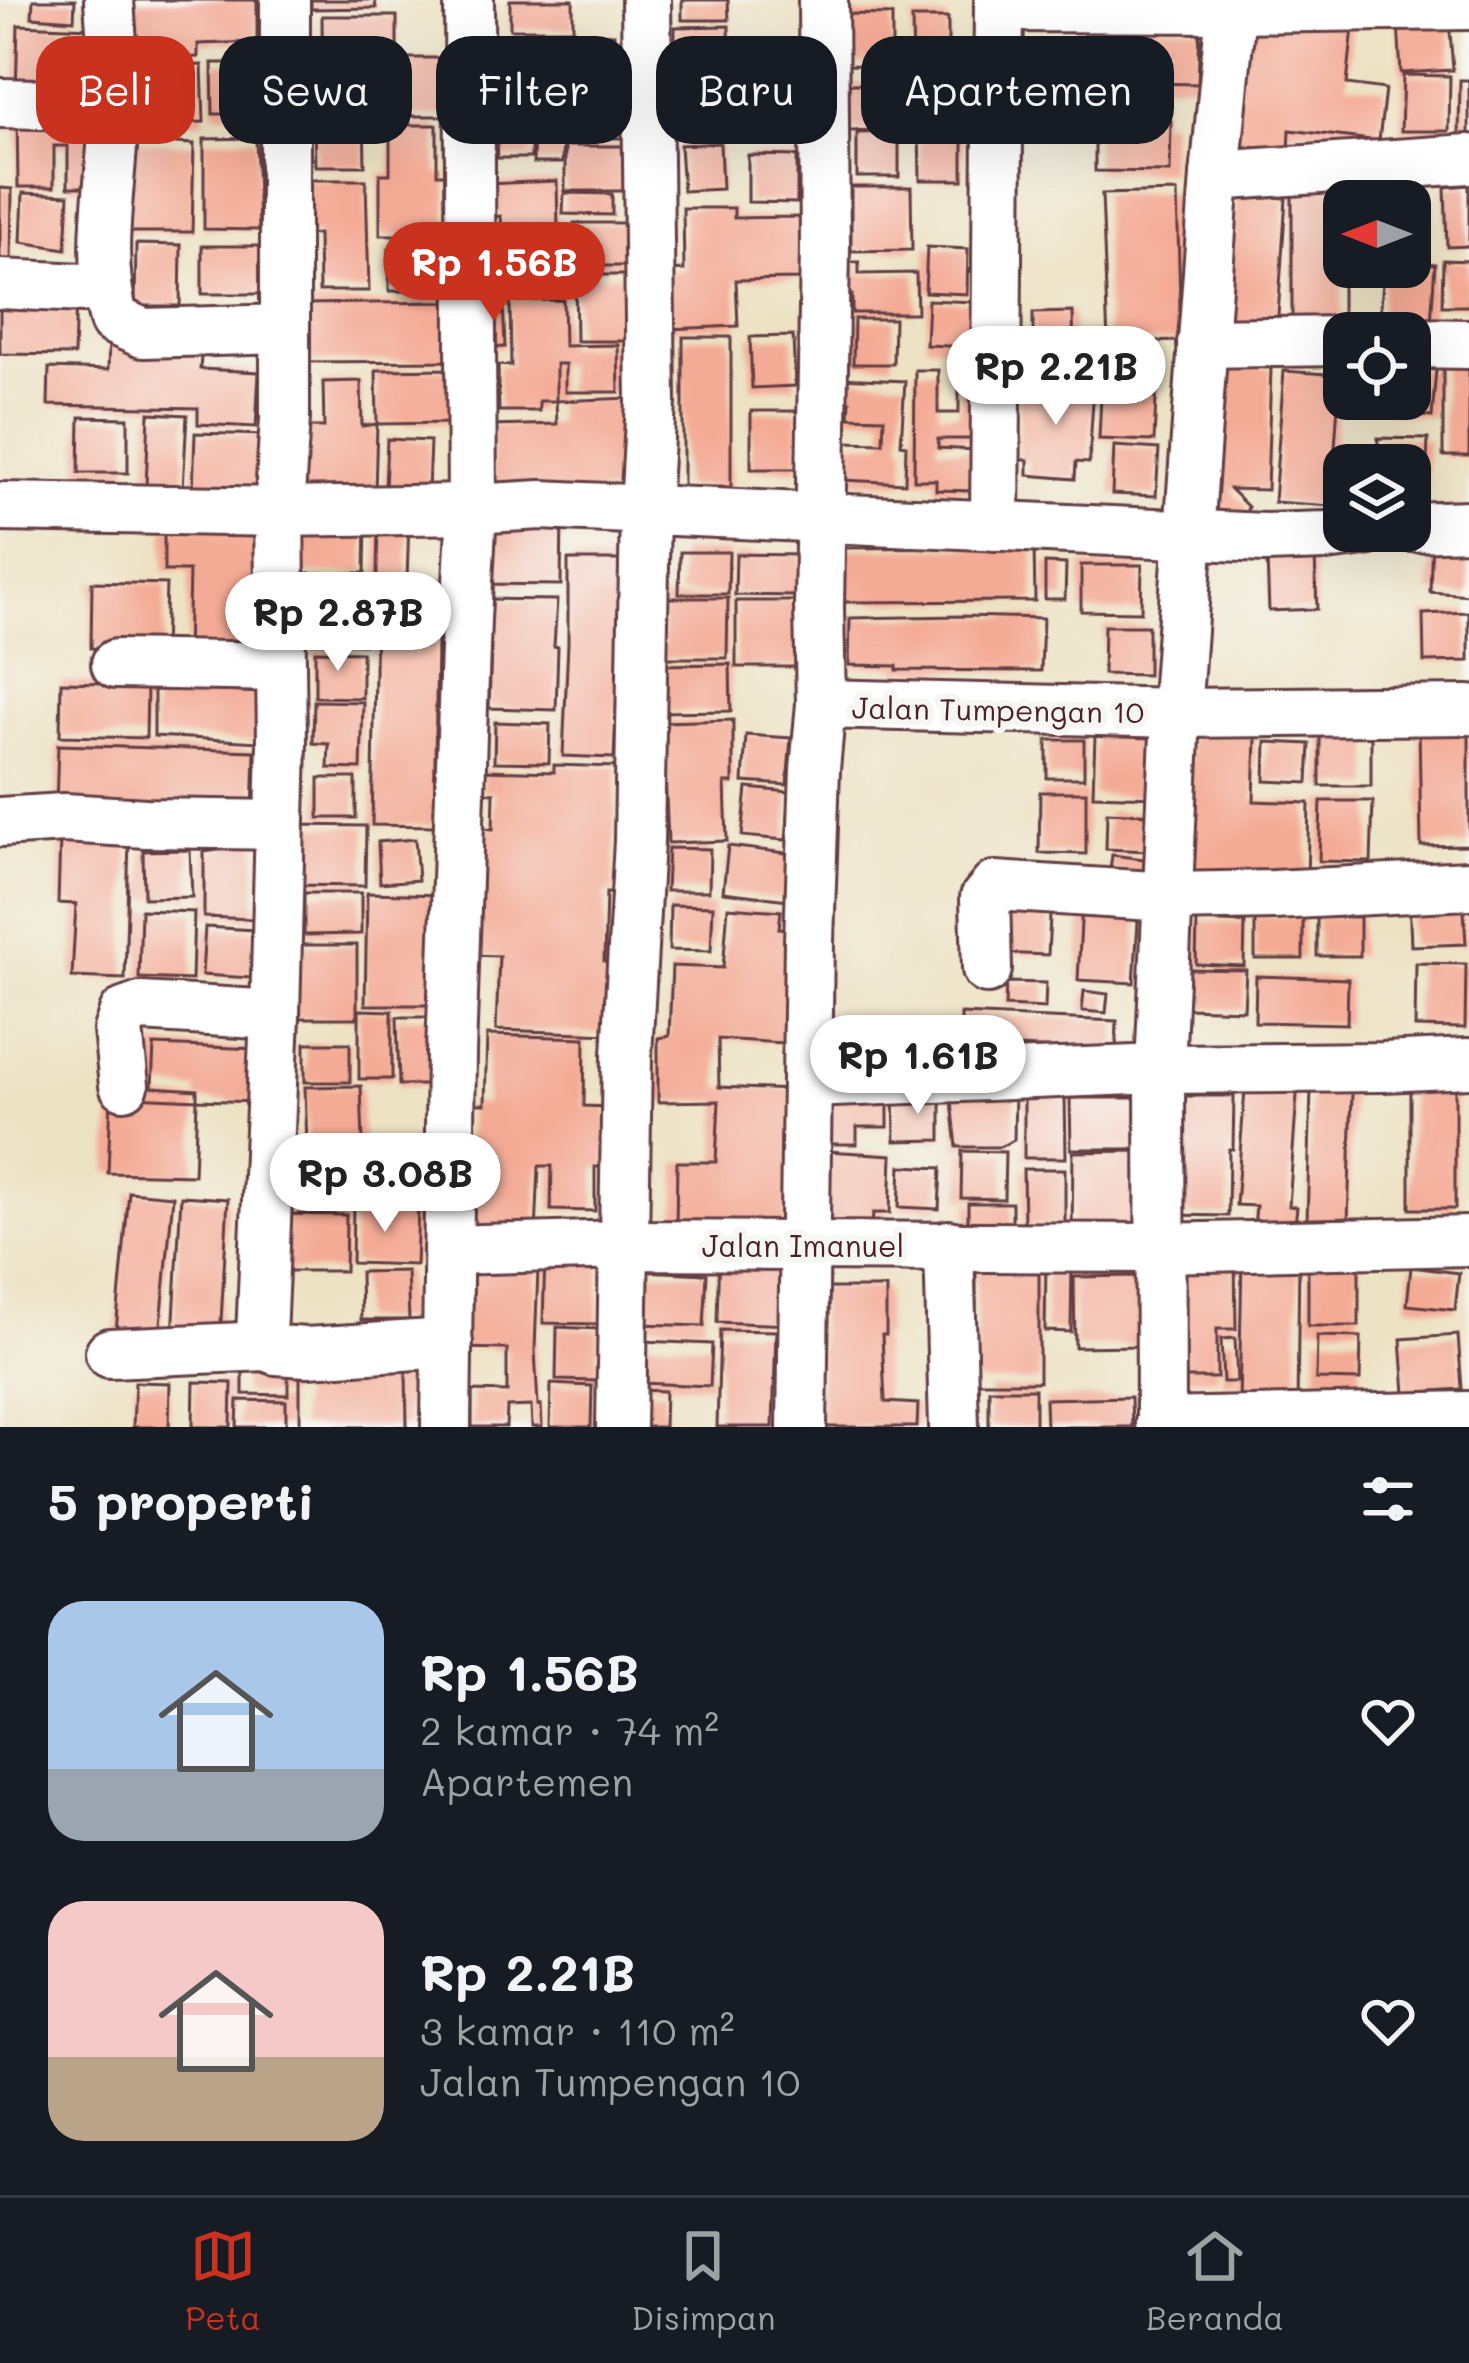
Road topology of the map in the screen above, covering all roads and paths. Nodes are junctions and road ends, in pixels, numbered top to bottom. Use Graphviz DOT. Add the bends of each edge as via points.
graph roads {
  1 [pos="109,0"];
  2 [pos="285,0"];
  3 [pos="469,0"];
  4 [pos="646,0"];
  5 [pos="823,0"];
  6 [pos="999,3"];
  7 [pos="1232,4"];
  8 [pos="1469,5"];
  9 [pos="111,36"];
  10 [pos="0,104"];
  11 [pos="36,105"];
  12 [pos="111,144"];
  13 [pos="1469,159"];
  14 [pos="1214,176"];
  15 [pos="0,284"];
  16 [pos="105,289"];
  17 [pos="283,329"];
  18 [pos="1323,340"];
  19 [pos="1202,343"];
  20 [pos="1431,343"];
  21 [pos="1469,344"];
  22 [pos="0,507"];
  23 [pos="472,509"];
  24 [pos="645,509"];
  25 [pos="280,512"];
  26 [pos="822,518"];
  27 [pos="1469,524"];
  28 [pos="1431,525"];
  29 [pos="995,526"];
  30 [pos="1190,535"];
  31 [pos="1323,536"];
  32 [pos="116,664"];
  33 [pos="280,667"];
  34 [pos="821,704"];
  35 [pos="1469,710"];
  36 [pos="1176,713"];
  37 [pos="0,822"];
  38 [pos="279,825"];
  39 [pos="1469,885"];
  40 [pos="1169,897"];
  41 [pos="987,969"];
  42 [pos="275,1015"];
  43 [pos="1469,1063"];
  44 [pos="1160,1069"];
  45 [pos="808,1083"];
  46 [pos="124,1085"];
  47 [pos="1469,1241"];
  48 [pos="624,1245"];
  49 [pos="804,1245"];
  50 [pos="949,1245"];
  51 [pos="1158,1248"];
  52 [pos="448,1250"];
  53 [pos="448,1343"];
  54 [pos="266,1346"];
  55 [pos="110,1353"];
  56 [pos="1469,1416"];
  57 [pos="1160,1425"];
  58 [pos="446,1427"];
  59 [pos="621,1427"];
  60 [pos="802,1427"];
  61 [pos="954,1427"];
  1 -- 9 [label="street"];
  2 -- 17 [label="street"];
  3 -- 23 [label="street"];
  4 -- 24 [label="street"];
  5 -- 26 [label="street"];
  6 -- 7 [label="street"];
  6 -- 29 [label="street"];
  7 -- 8 [label="street"];
  7 -- 14 [label="street"];
  10 -- 11 [label="street"];
  12 -- 16 [label="street"];
  13 -- 14 [label="street"];
  14 -- 19 [label="street"];
  15 -- 16 [label="street"];
  16 -- 17 [label="street" via="114,320 143,333"];
  17 -- 25 [label="street"];
  18 -- 19 [label="street"];
  19 -- 30 [label="street"];
  20 -- 21 [label="street"];
  22 -- 25 [label="street"];
  23 -- 24 [label="street"];
  23 -- 25 [label="street"];
  23 -- 52 [label="street"];
  24 -- 26 [label="street"];
  24 -- 48 [label="street"];
  25 -- 33 [label="street"];
  26 -- 29 [label="street"];
  26 -- 34 [label="street"];
  27 -- 28 [label="street"];
  29 -- 30 [label="street"];
  30 -- 31 [label="street"];
  30 -- 36 [label="street"];
  32 -- 33 [label="street"];
  33 -- 38 [label="street"];
  34 -- 36 [label="street, Jalan Tumpengan 10"];
  34 -- 45 [label="street"];
  35 -- 36 [label="street, Jalan Tumpengan 10"];
  36 -- 40 [label="street"];
  37 -- 38 [label="street"];
  38 -- 42 [label="street"];
  39 -- 40 [label="street"];
  40 -- 41 [label="street" via="994,886 985,898"];
  40 -- 44 [label="street"];
  42 -- 46 [label="street" via="124,1012"];
  42 -- 54 [label="street"];
  43 -- 44 [label="street"];
  44 -- 45 [label="street"];
  44 -- 51 [label="street"];
  45 -- 49 [label="street"];
  47 -- 51 [label="street, Jalan Imanuel"];
  48 -- 49 [label="street, Jalan Imanuel"];
  48 -- 52 [label="street, Jalan Imanuel"];
  48 -- 59 [label="street"];
  49 -- 50 [label="street, Jalan Imanuel"];
  49 -- 60 [label="street"];
  50 -- 51 [label="street, Jalan Imanuel"];
  50 -- 61 [label="street"];
  51 -- 57 [label="street"];
  52 -- 53 [label="street"];
  53 -- 54 [label="street" via="307,1352"];
  53 -- 58 [label="street"];
  54 -- 55 [label="street"];
  56 -- 57 [label="street"];
}
